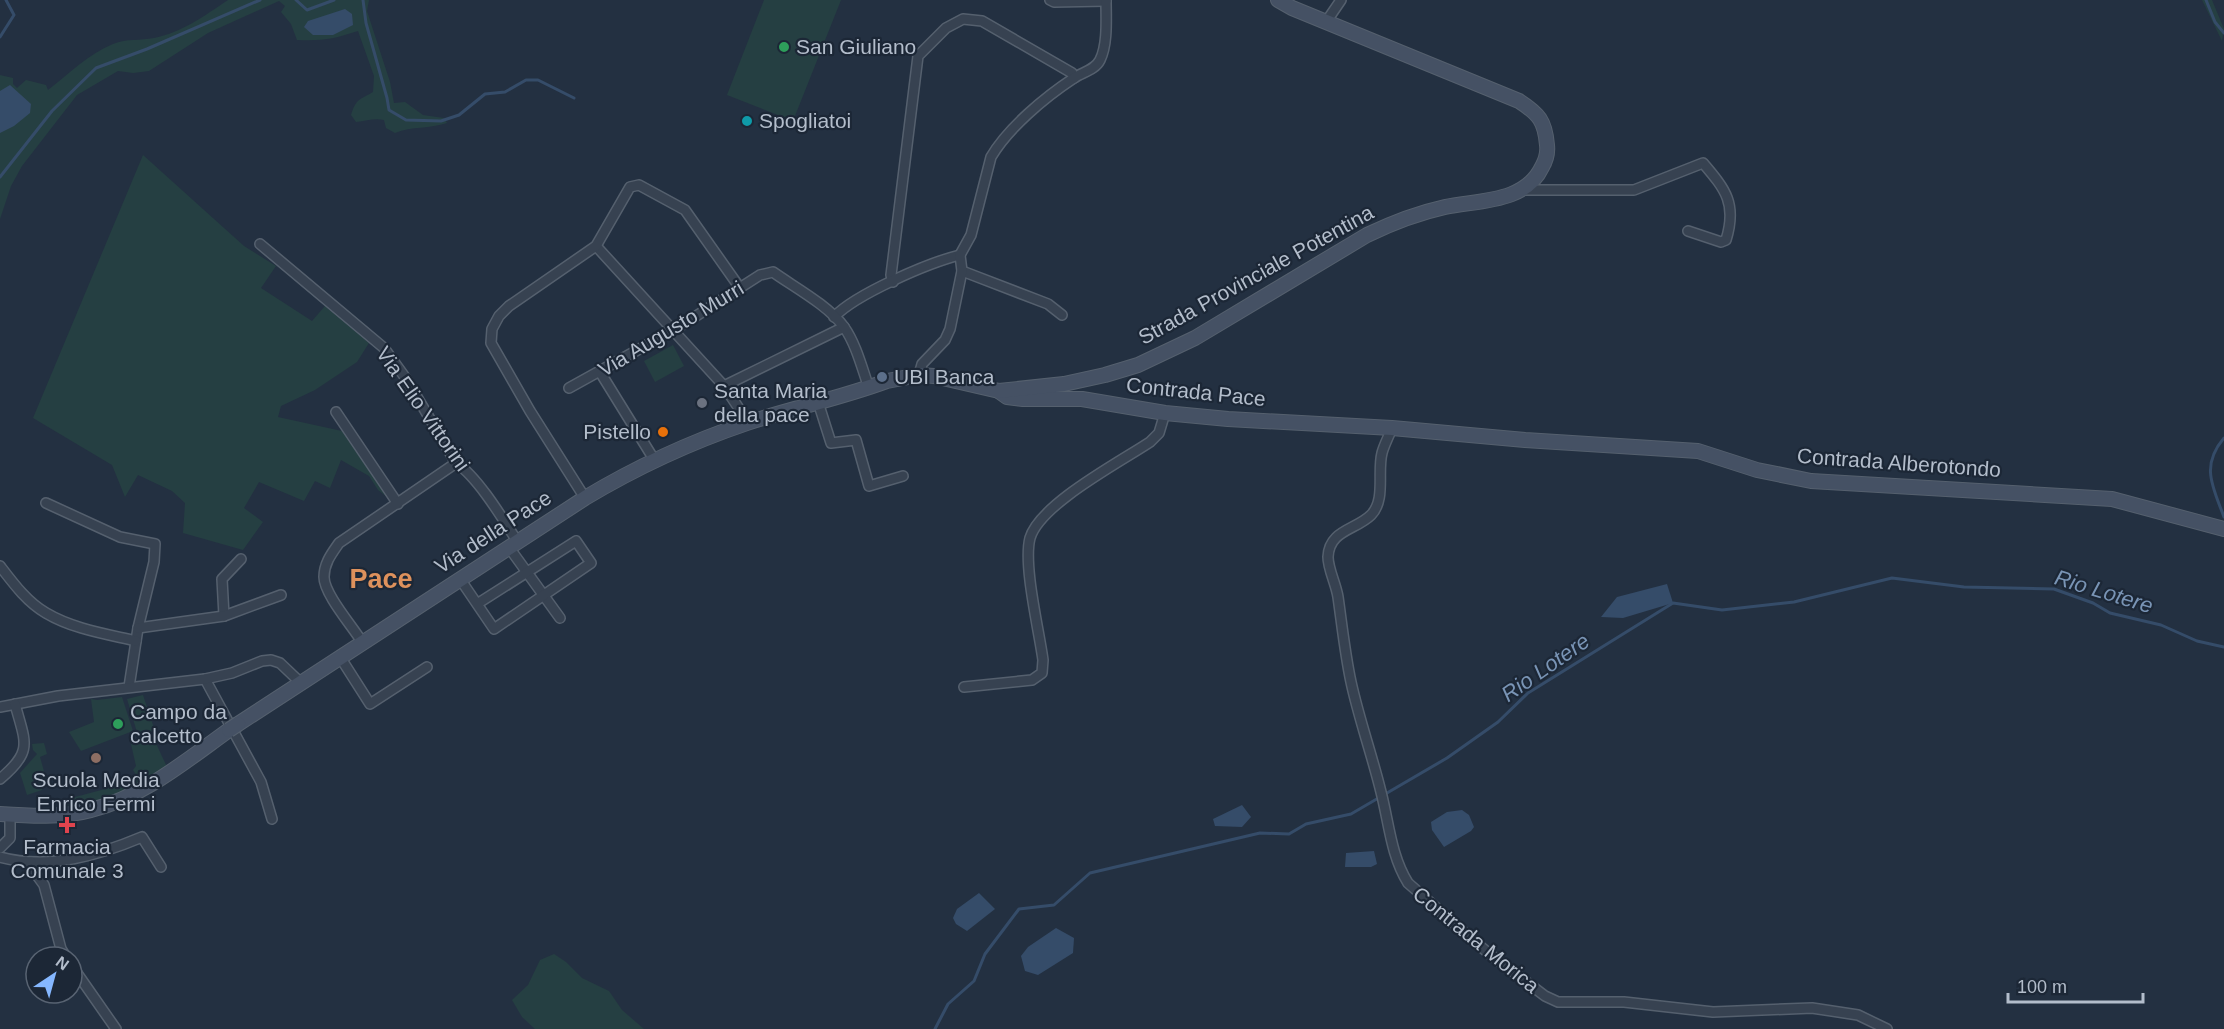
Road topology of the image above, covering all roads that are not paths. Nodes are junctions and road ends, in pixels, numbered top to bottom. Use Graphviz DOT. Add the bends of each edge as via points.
graph roads {
  1 [pos="1050,0"];
  2 [pos="1278,0"];
  3 [pos="1341,0"];
  4 [pos="1106,1"];
  5 [pos="1326,22"];
  6 [pos="1074,78"];
  7 [pos="1522,190"];
  8 [pos="1688,231"];
  9 [pos="260,244"];
  10 [pos="596,246"];
  11 [pos="960,255"];
  12 [pos="962,271"];
  13 [pos="893,282"];
  14 [pos="740,288"];
  15 [pos="1062,315"];
  16 [pos="834,317"];
  17 [pos="844,327"];
  18 [pos="674,330"];
  19 [pos="600,372"];
  20 [pos="919,375"];
  21 [pos="724,386"];
  22 [pos="569,388"];
  23 [pos="869,388"];
  24 [pos="999,391"];
  25 [pos="818,402"];
  26 [pos="336,412"];
  27 [pos="1165,413"];
  28 [pos="747,423"];
  29 [pos="1392,428"];
  30 [pos="655,461"];
  31 [pos="456,463"];
  32 [pos="903,476"];
  33 [pos="585,498"];
  34 [pos="46,504"];
  35 [pos="398,504"];
  36 [pos="2222,529"];
  37 [pos="515,547"];
  38 [pos="241,559"];
  39 [pos="0,566"];
  40 [pos="526,572"];
  41 [pos="460,579"];
  42 [pos="281,595"];
  43 [pos="543,596"];
  44 [pos="477,604"];
  45 [pos="224,616"];
  46 [pos="560,618"];
  47 [pos="138,628"];
  48 [pos="136,642"];
  49 [pos="362,642"];
  50 [pos="340,657"];
  51 [pos="427,667"];
  52 [pos="204,679"];
  53 [pos="301,683"];
  54 [pos="129,687"];
  55 [pos="964,687"];
  56 [pos="15,704"];
  57 [pos="0,707"];
  58 [pos="0,778"];
  59 [pos="5,814"];
  60 [pos="272,819"];
  61 [pos="0,848"];
  62 [pos="0,857"];
  63 [pos="31,862"];
  64 [pos="161,867"];
  65 [pos="60,945"];
  66 [pos="84,983"];
  67 [pos="116,1029"];
  68 [pos="1887,1029"];
  1 -- 4 [label="street"];
  2 -- 5 [label="main road"];
  3 -- 5 [label="street"];
  4 -- 6 [label="street" via="1101,58"];
  5 -- 7 [label="main road" via="1520,101 1535,111 1544,126 1548,153 1539,175"];
  6 -- 11 [label="street" via="997,147 986,168 971,235"];
  6 -- 13 [label="street" via="982,21 963,19 946,28 918,56"];
  7 -- 8 [label="street" via="1634,190 1703,163 1730,201 1730,227 1726,240 1721,242"];
  7 -- 24 [label="main road, Strada Provinciale Potentina" via="1396,221 1348,245 1195,338 1138,365 1064,384"];
  9 -- 31 [label="street, Via Elio Vittorini" via="384,348"];
  10 -- 14 [label="street" via="630,187 639,185 685,210"];
  10 -- 18 [label="street"];
  10 -- 33 [label="street" via="509,306 499,316 491,335 491,343 530,411"];
  11 -- 12 [label="street"];
  11 -- 13 [label="street"];
  12 -- 15 [label="street" via="1048,304"];
  12 -- 20 [label="street" via="948,335 922,364"];
  13 -- 16 [label="street"];
  14 -- 16 [label="street, Via Augusto Murri" via="773,272"];
  14 -- 18 [label="street, Via Augusto Murri"];
  16 -- 17 [label="street"];
  17 -- 21 [label="street"];
  17 -- 23 [label="street"];
  18 -- 19 [label="street, Via Augusto Murri"];
  18 -- 21 [label="street"];
  19 -- 22 [label="street, Via Augusto Murri"];
  19 -- 30 [label="street"];
  20 -- 23 [label="main road, Via della Pace"];
  20 -- 24 [label="main road, Via della Pace"];
  21 -- 28 [label="street"];
  23 -- 25 [label="main road, Via della Pace"];
  24 -- 27 [label="main road, Contrada Pace" via="1007,397 1082,399"];
  25 -- 28 [label="main road, Via della Pace"];
  25 -- 32 [label="street" via="831,443 856,440 869,486"];
  26 -- 35 [label="street"];
  27 -- 29 [label="main road, Contrada Pace"];
  27 -- 55 [label="street" via="1159,433 1150,442 1057,503 1040,519 1031,537 1028,558 1042,674 1032,680"];
  28 -- 30 [label="main road, Via della Pace"];
  29 -- 36 [label="main road, Contrada Alberotondo" via="1698,451 1757,470 1811,481 2112,499"];
  29 -- 68 [label="street, Contrada Morica" via="1382,452 1376,507 1371,516 1341,532 1331,543 1328,558 1351,682 1392,843 1408,883 1487,952 1558,1002 1624,1002 1713,1012 1812,1008 1858,1015"];
  30 -- 33 [label="main road, Via della Pace"];
  31 -- 35 [label="street"];
  31 -- 37 [label="street, Via Elio Vittorini" via="484,494"];
  33 -- 37 [label="main road, Via della Pace"];
  34 -- 47 [label="street" via="120,537 155,544"];
  35 -- 49 [label="street" via="339,543 325,568 324,580 330,593"];
  37 -- 40 [label="street, Via Elio Vittorini"];
  37 -- 41 [label="main road, Via della Pace"];
  38 -- 45 [label="street" via="222,579"];
  39 -- 48 [label="street" via="44,612 64,622"];
  40 -- 43 [label="street, Via Elio Vittorini"];
  40 -- 43 [label="street" via="576,541 591,563"];
  40 -- 44 [label="street"];
  41 -- 44 [label="street"];
  41 -- 49 [label="main road, Via della Pace"];
  42 -- 45 [label="street"];
  43 -- 44 [label="street" via="494,629"];
  43 -- 46 [label="street, Via Elio Vittorini"];
  45 -- 47 [label="street"];
  47 -- 48 [label="street"];
  48 -- 54 [label="street"];
  49 -- 50 [label="main road, Via della Pace"];
  50 -- 51 [label="street" via="369,704"];
  50 -- 53 [label="main road, Via della Pace"];
  52 -- 53 [label="street" via="271,660 297,676"];
  52 -- 54 [label="street"];
  52 -- 60 [label="street" via="261,782"];
  53 -- 59 [label="main road, Via della Pace" via="117,802 54,816"];
  54 -- 56 [label="street"];
  56 -- 57 [label="street"];
  56 -- 58 [label="street" via="25,750"];
  59 -- 61 [label="street" via="10,838"];
  62 -- 63 [label="street"];
  63 -- 64 [label="street" via="98,854 142,837"];
  63 -- 65 [label="street" via="44,885"];
  66 -- 67 [label="street"];
}
